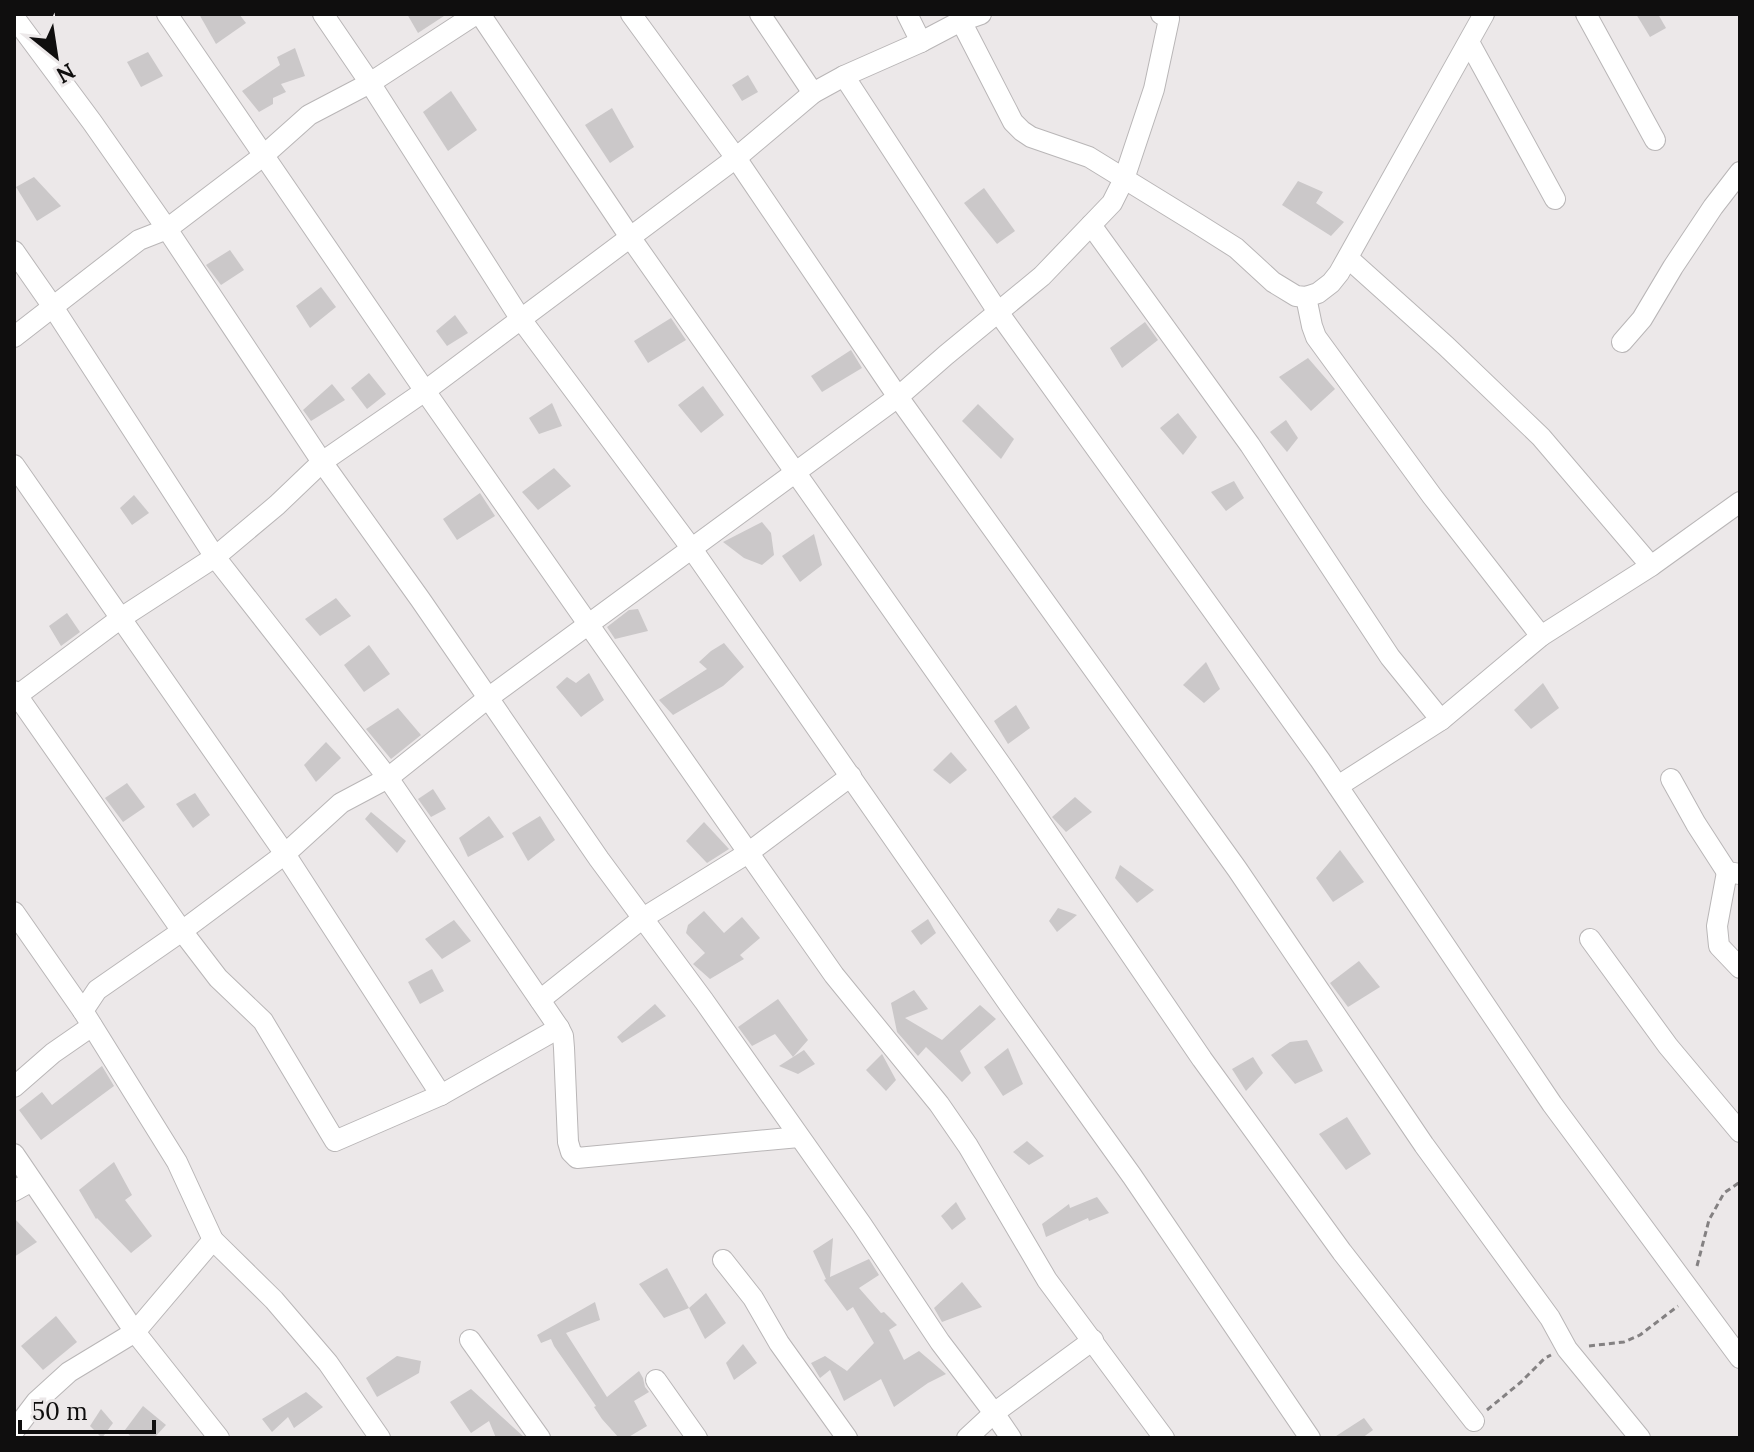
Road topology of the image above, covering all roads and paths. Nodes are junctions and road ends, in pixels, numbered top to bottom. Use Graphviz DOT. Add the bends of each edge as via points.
graph roads {
  1 [pos="167,14"];
  2 [pos="323,14"];
  3 [pos="478,14"];
  4 [pos="631,14"];
  5 [pos="760,14"];
  6 [pos="907,14"];
  7 [pos="1161,14"];
  8 [pos="1484,14"];
  9 [pos="1586,14"];
  10 [pos="14,17"];
  11 [pos="971,17"];
  12 [pos="921,42"];
  13 [pos="1469,42"];
  14 [pos="844,76"];
  15 [pos="370,83"];
  16 [pos="813,93"];
  17 [pos="1655,140"];
  18 [pos="263,156"];
  19 [pos="736,158"];
  20 [pos="1740,172"];
  21 [pos="1124,179"];
  22 [pos="1555,199"];
  23 [pos="1091,225"];
  24 [pos="167,229"];
  25 [pos="630,237"];
  26 [pos="14,251"];
  27 [pos="1348,258"];
  28 [pos="1306,297"];
  29 [pos="53,307"];
  30 [pos="998,312"];
  31 [pos="520,318"];
  32 [pos="14,337"];
  33 [pos="1622,342"];
  34 [pos="425,391"];
  35 [pos="898,397"];
  36 [pos="322,462"];
  37 [pos="14,465"];
  38 [pos="795,473"];
  39 [pos="1740,502"];
  40 [pos="692,549"];
  41 [pos="215,557"];
  42 [pos="1651,566"];
  43 [pos="121,618"];
  44 [pos="589,625"];
  45 [pos="1541,636"];
  46 [pos="15,695"];
  47 [pos="488,698"];
  48 [pos="1441,720"];
  49 [pos="851,776"];
  50 [pos="388,778"];
  51 [pos="1671,779"];
  52 [pos="1338,786"];
  53 [pos="748,853"];
  54 [pos="285,854"];
  55 [pos="1734,873"];
  56 [pos="14,912"];
  57 [pos="643,918"];
  58 [pos="182,931"];
  59 [pos="1590,939"];
  60 [pos="1740,968"];
  61 [pos="540,1000"];
  62 [pos="88,1018"];
  63 [pos="559,1028"];
  64 [pos="14,1087"];
  65 [pos="441,1095"];
  66 [pos="1740,1132"];
  67 [pos="799,1137"];
  68 [pos="14,1154"];
  69 [pos="1740,1182"];
  70 [pos="23,1186"];
  71 [pos="213,1240"];
  72 [pos="723,1260"];
  73 [pos="1692,1294"];
  74 [pos="135,1332"];
  75 [pos="470,1340"];
  76 [pos="1093,1340"];
  77 [pos="1567,1349"];
  78 [pos="1740,1358"];
  79 [pos="656,1380"];
  80 [pos="994,1413"];
  81 [pos="1474,1421"];
  82 [pos="14,1431"];
  83 [pos="219,1438"];
  84 [pos="380,1438"];
  85 [pos="540,1438"];
  86 [pos="697,1438"];
  87 [pos="847,1438"];
  88 [pos="967,1438"];
  89 [pos="1011,1438"];
  90 [pos="1164,1438"];
  91 [pos="1310,1438"];
  92 [pos="1640,1438"];
  1 -- 18 [label="street"];
  2 -- 15 [label="street"];
  3 -- 15 [label="street"];
  3 -- 25 [label="street"];
  4 -- 19 [label="street"];
  5 -- 16 [label="street"];
  6 -- 12 [label="street"];
  7 -- 21 [label="street" via="1169,19 1165,44"];
  8 -- 13 [label="street"];
  9 -- 17 [label="street"];
  10 -- 24 [label="street"];
  11 -- 12 [label="street"];
  11 -- 21 [label="street" via="1013,122 1031,137 1089,157"];
  12 -- 14 [label="street"];
  13 -- 22 [label="street"];
  13 -- 27 [label="street"];
  14 -- 16 [label="street"];
  14 -- 30 [label="street"];
  15 -- 18 [label="street" via="309,115"];
  15 -- 31 [label="street"];
  16 -- 19 [label="street"];
  18 -- 24 [label="street"];
  18 -- 34 [label="street"];
  19 -- 25 [label="street"];
  19 -- 35 [label="street"];
  20 -- 33 [label="street"];
  21 -- 23 [label="street" via="1112,203"];
  21 -- 28 [label="street" via="1236,248 1284,290"];
  23 -- 30 [label="street"];
  23 -- 48 [label="street" via="1250,445 1390,657"];
  24 -- 29 [label="street" via="139,240"];
  24 -- 36 [label="street"];
  25 -- 31 [label="street"];
  25 -- 38 [label="street"];
  26 -- 29 [label="street"];
  27 -- 28 [label="street" via="1331,283"];
  27 -- 42 [label="street" via="1541,437"];
  28 -- 45 [label="street" via="1316,337"];
  29 -- 32 [label="street"];
  29 -- 41 [label="street"];
  30 -- 35 [label="street"];
  30 -- 52 [label="street"];
  31 -- 34 [label="street"];
  31 -- 40 [label="street"];
  34 -- 36 [label="street"];
  34 -- 44 [label="street"];
  35 -- 38 [label="street"];
  35 -- 77 [label="street" via="1237,869"];
  36 -- 41 [label="street"];
  36 -- 47 [label="street"];
  37 -- 43 [label="street"];
  38 -- 40 [label="street"];
  38 -- 81 [label="street" via="1202,1059 1342,1252"];
  39 -- 42 [label="street"];
  40 -- 44 [label="street"];
  40 -- 49 [label="street"];
  41 -- 43 [label="street"];
  41 -- 50 [label="street"];
  42 -- 45 [label="street"];
  43 -- 46 [label="street"];
  43 -- 54 [label="street"];
  44 -- 47 [label="street"];
  44 -- 53 [label="street"];
  45 -- 48 [label="street"];
  46 -- 58 [label="street"];
  47 -- 50 [label="street"];
  47 -- 57 [label="street"];
  48 -- 52 [label="street"];
  49 -- 53 [label="street"];
  49 -- 91 [label="street"];
  50 -- 54 [label="street" via="341,803"];
  50 -- 61 [label="street"];
  51 -- 55 [label="street" via="1696,824"];
  52 -- 73 [label="street" via="1552,1104"];
  53 -- 57 [label="street"];
  53 -- 76 [label="street" via="834,975 939,1104 1047,1280"];
  54 -- 58 [label="street"];
  54 -- 65 [label="street"];
  55 -- 60 [label="street" via="1717,926 1719,946"];
  56 -- 62 [label="street"];
  57 -- 61 [label="street"];
  57 -- 67 [label="street"];
  58 -- 62 [label="street" via="97,990"];
  58 -- 65 [label="street" via="218,978 263,1021 335,1141"];
  59 -- 66 [label="street" via="1668,1046"];
  61 -- 63 [label="street"];
  62 -- 64 [label="street"];
  62 -- 71 [label="street" via="177,1162"];
  63 -- 65 [label="street"];
  63 -- 67 [label="street" via="568,1142 577,1158"];
  67 -- 80 [label="street"];
  68 -- 70 [label="street"];
  69 -- 73 [label="path" via="1724,1193 1709,1220"];
  70 -- 74 [label="street"];
  71 -- 74 [label="street"];
  71 -- 84 [label="street" via="328,1363"];
  72 -- 87 [label="street"];
  73 -- 77 [label="path" via="1640,1335"];
  73 -- 78 [label="street"];
  74 -- 82 [label="street" via="69,1372"];
  74 -- 83 [label="street"];
  75 -- 85 [label="street"];
  76 -- 80 [label="street"];
  76 -- 90 [label="street"];
  77 -- 81 [label="path" via="1545,1358"];
  77 -- 92 [label="street"];
  79 -- 86 [label="street"];
  80 -- 88 [label="street"];
  80 -- 89 [label="street"];
}
